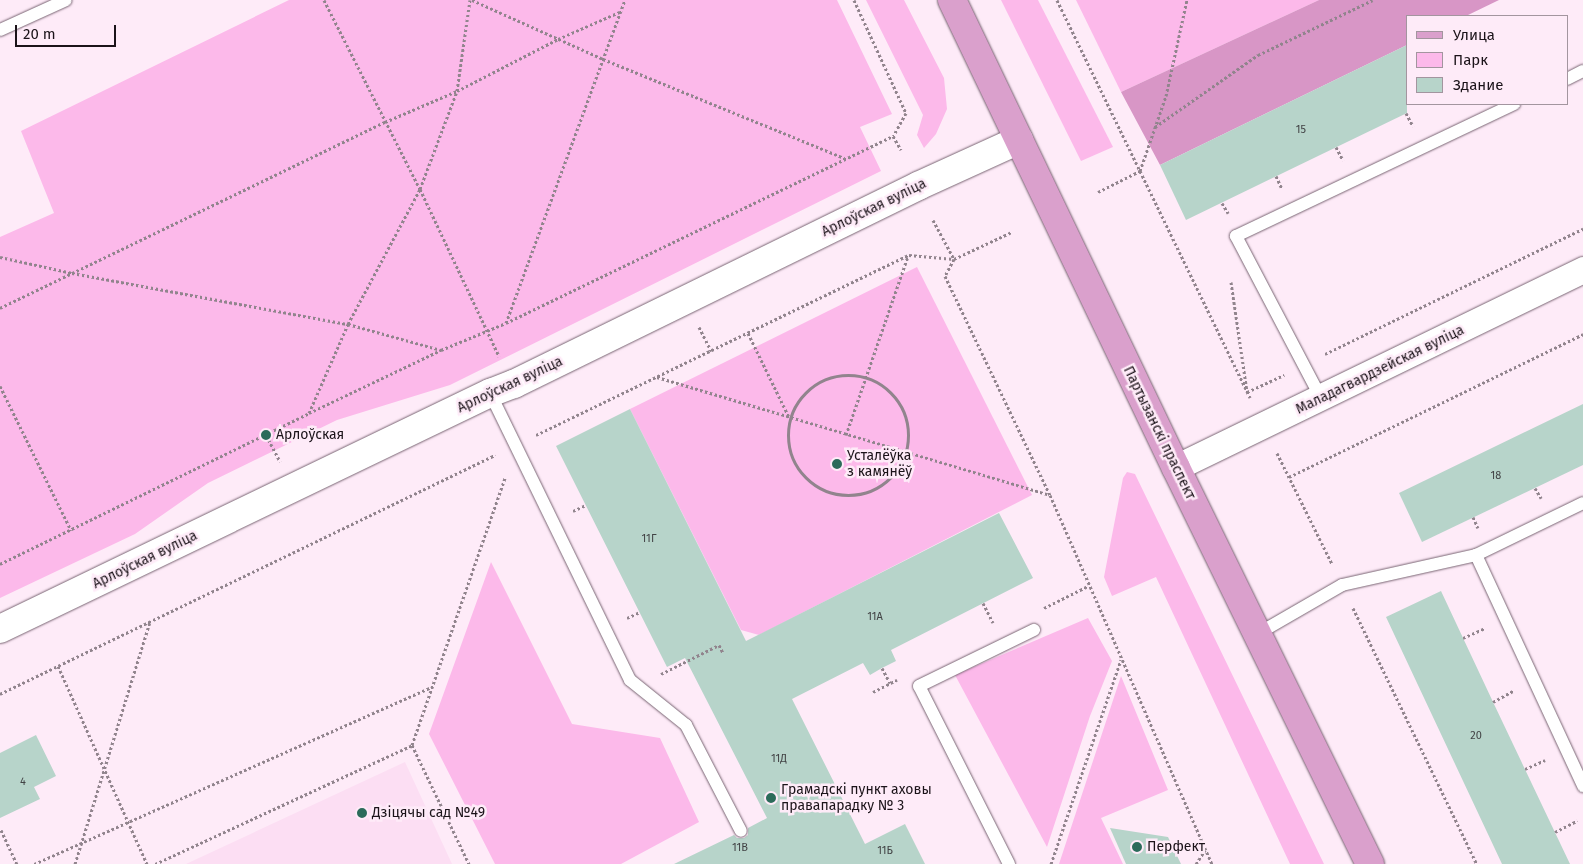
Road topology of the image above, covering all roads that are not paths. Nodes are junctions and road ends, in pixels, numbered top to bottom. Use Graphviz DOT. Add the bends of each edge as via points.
graph roads {
  1 [pos="66,0"];
  2 [pos="952,0"];
  3 [pos="0,30"];
  4 [pos="1583,71"];
  5 [pos="1568,78"];
  6 [pos="1512,105"];
  7 [pos="1020,140"];
  8 [pos="1583,270"];
  9 [pos="490,394"];
  10 [pos="1321,398"];
  11 [pos="1176,468"];
  12 [pos="1583,503"];
  13 [pos="1476,555"];
  14 [pos="0,629"];
  15 [pos="1034,630"];
  16 [pos="1259,633"];
  17 [pos="1583,786"];
  18 [pos="741,831"];
  19 [pos="1009,864"];
  20 [pos="1370,864"];
  1 -- 3 [label="lane"];
  2 -- 7 [label="main road, Партызанскі праспект"];
  4 -- 5 [label="lane"];
  6 -- 10 [label="lane" via="1236,236"];
  7 -- 9 [label="street, Арлоўская вуліца" via="918,186"];
  7 -- 11 [label="main road, Партызанскі праспект"];
  8 -- 10 [label="street, Маладагвардзейская вуліца"];
  9 -- 14 [label="street, Арлоўская вуліца"];
  9 -- 18 [label="lane" via="630,680 686,725"];
  10 -- 11 [label="street, Маладагвардзейская вуліца"];
  11 -- 16 [label="main road, Партызанскі праспект"];
  12 -- 13 [label="lane"];
  13 -- 16 [label="lane" via="1342,585"];
  13 -- 17 [label="lane"];
  15 -- 19 [label="lane" via="919,686"];
  16 -- 20 [label="main road, Партызанскі праспект"];
}
